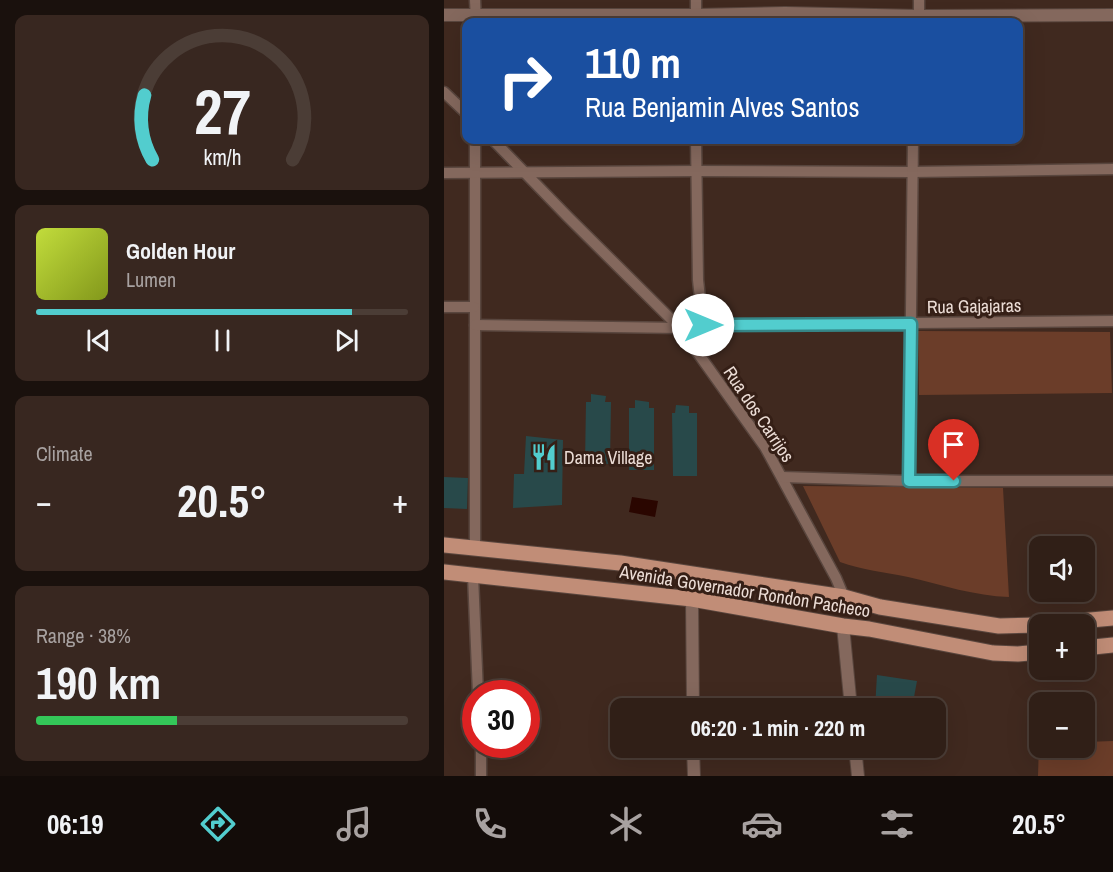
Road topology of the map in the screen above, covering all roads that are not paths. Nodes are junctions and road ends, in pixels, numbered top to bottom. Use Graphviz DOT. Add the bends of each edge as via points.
graph roads {
  1 [pos="475,0"];
  2 [pos="696,0"];
  3 [pos="919,0"];
  4 [pos="444,15"];
  5 [pos="1113,15"];
  6 [pos="468,18"];
  7 [pos="476,18"];
  8 [pos="696,18"];
  9 [pos="713,18"];
  10 [pos="899,18"];
  11 [pos="919,18"];
  12 [pos="968,18"];
  13 [pos="444,92"];
  14 [pos="462,109"];
  15 [pos="475,144"];
  16 [pos="498,144"];
  17 [pos="696,144"];
  18 [pos="913,144"];
  19 [pos="1113,169"];
  20 [pos="696,171"];
  21 [pos="526,172"];
  22 [pos="911,172"];
  23 [pos="444,173"];
  24 [pos="476,173"];
  25 [pos="444,307"];
  26 [pos="474,307"];
  27 [pos="1113,321"];
  28 [pos="911,324"];
  29 [pos="475,325"];
  30 [pos="703,325"];
  31 [pos="680,328"];
  32 [pos="782,477"];
  33 [pos="909,481"];
  34 [pos="1113,481"];
  35 [pos="444,545"];
  36 [pos="475,549"];
  37 [pos="444,572"];
  38 [pos="472,576"];
  39 [pos="844,597"];
  40 [pos="692,599"];
  41 [pos="1113,618"];
  42 [pos="1095,620"];
  43 [pos="1029,625"];
  44 [pos="843,626"];
  45 [pos="1113,645"];
  46 [pos="1095,647"];
  47 [pos="1029,652"];
  48 [pos="477,680"];
  49 [pos="693,698"];
  50 [pos="850,698"];
  51 [pos="481,758"];
  52 [pos="693,758"];
  53 [pos="856,758"];
  54 [pos="481,776"];
  55 [pos="694,776"];
  56 [pos="858,776"];
  1 -- 7 [label="street"];
  2 -- 8 [label="street"];
  3 -- 11 [label="street"];
  4 -- 6 [label="street"];
  5 -- 12 [label="street"];
  9 -- 10 [label="street" via="797,13"];
  13 -- 14 [label="street"];
  15 -- 24 [label="street"];
  16 -- 21 [label="street, Rua dos Carrijos"];
  17 -- 20 [label="street"];
  18 -- 22 [label="street"];
  19 -- 22 [label="street"];
  20 -- 21 [label="street"];
  20 -- 22 [label="street"];
  20 -- 30 [label="street"];
  21 -- 24 [label="street"];
  21 -- 31 [label="street, Rua dos Carrijos"];
  22 -- 28 [label="street"];
  23 -- 24 [label="street"];
  24 -- 26 [label="street"];
  25 -- 26 [label="street"];
  26 -- 29 [label="street"];
  27 -- 28 [label="street, Rua Gajajaras"];
  28 -- 30 [label="street, Rua Gajajaras"];
  28 -- 33 [label="street"];
  29 -- 31 [label="street, Rua Gajajaras"];
  29 -- 36 [label="street"];
  30 -- 31 [label="street, Rua Gajajaras"];
  31 -- 32 [label="street, Rua dos Carrijos"];
  32 -- 33 [label="street"];
  32 -- 39 [label="street, Rua dos Carrijos"];
  33 -- 34 [label="street"];
  35 -- 36 [label="main road, Avenida Governador Rondon Pacheco"];
  36 -- 39 [label="main road, Avenida Governador Rondon Pacheco" via="620,563"];
  37 -- 38 [label="main road, Avenida Governador Rondon Pacheco"];
  38 -- 40 [label="main road, Avenida Governador Rondon Pacheco"];
  38 -- 48 [label="street"];
  39 -- 43 [label="main road, Avenida Governador Rondon Pacheco" via="880,607 999,626"];
  40 -- 44 [label="main road, Avenida Governador Rondon Pacheco"];
  40 -- 49 [label="street"];
  41 -- 42 [label="main road"];
  44 -- 47 [label="main road, Avenida Governador Rondon Pacheco" via="993,653"];
  44 -- 50 [label="street"];
  45 -- 46 [label="main road"];
  51 -- 54 [label="street"];
  52 -- 55 [label="street"];
  53 -- 56 [label="street"];
}
